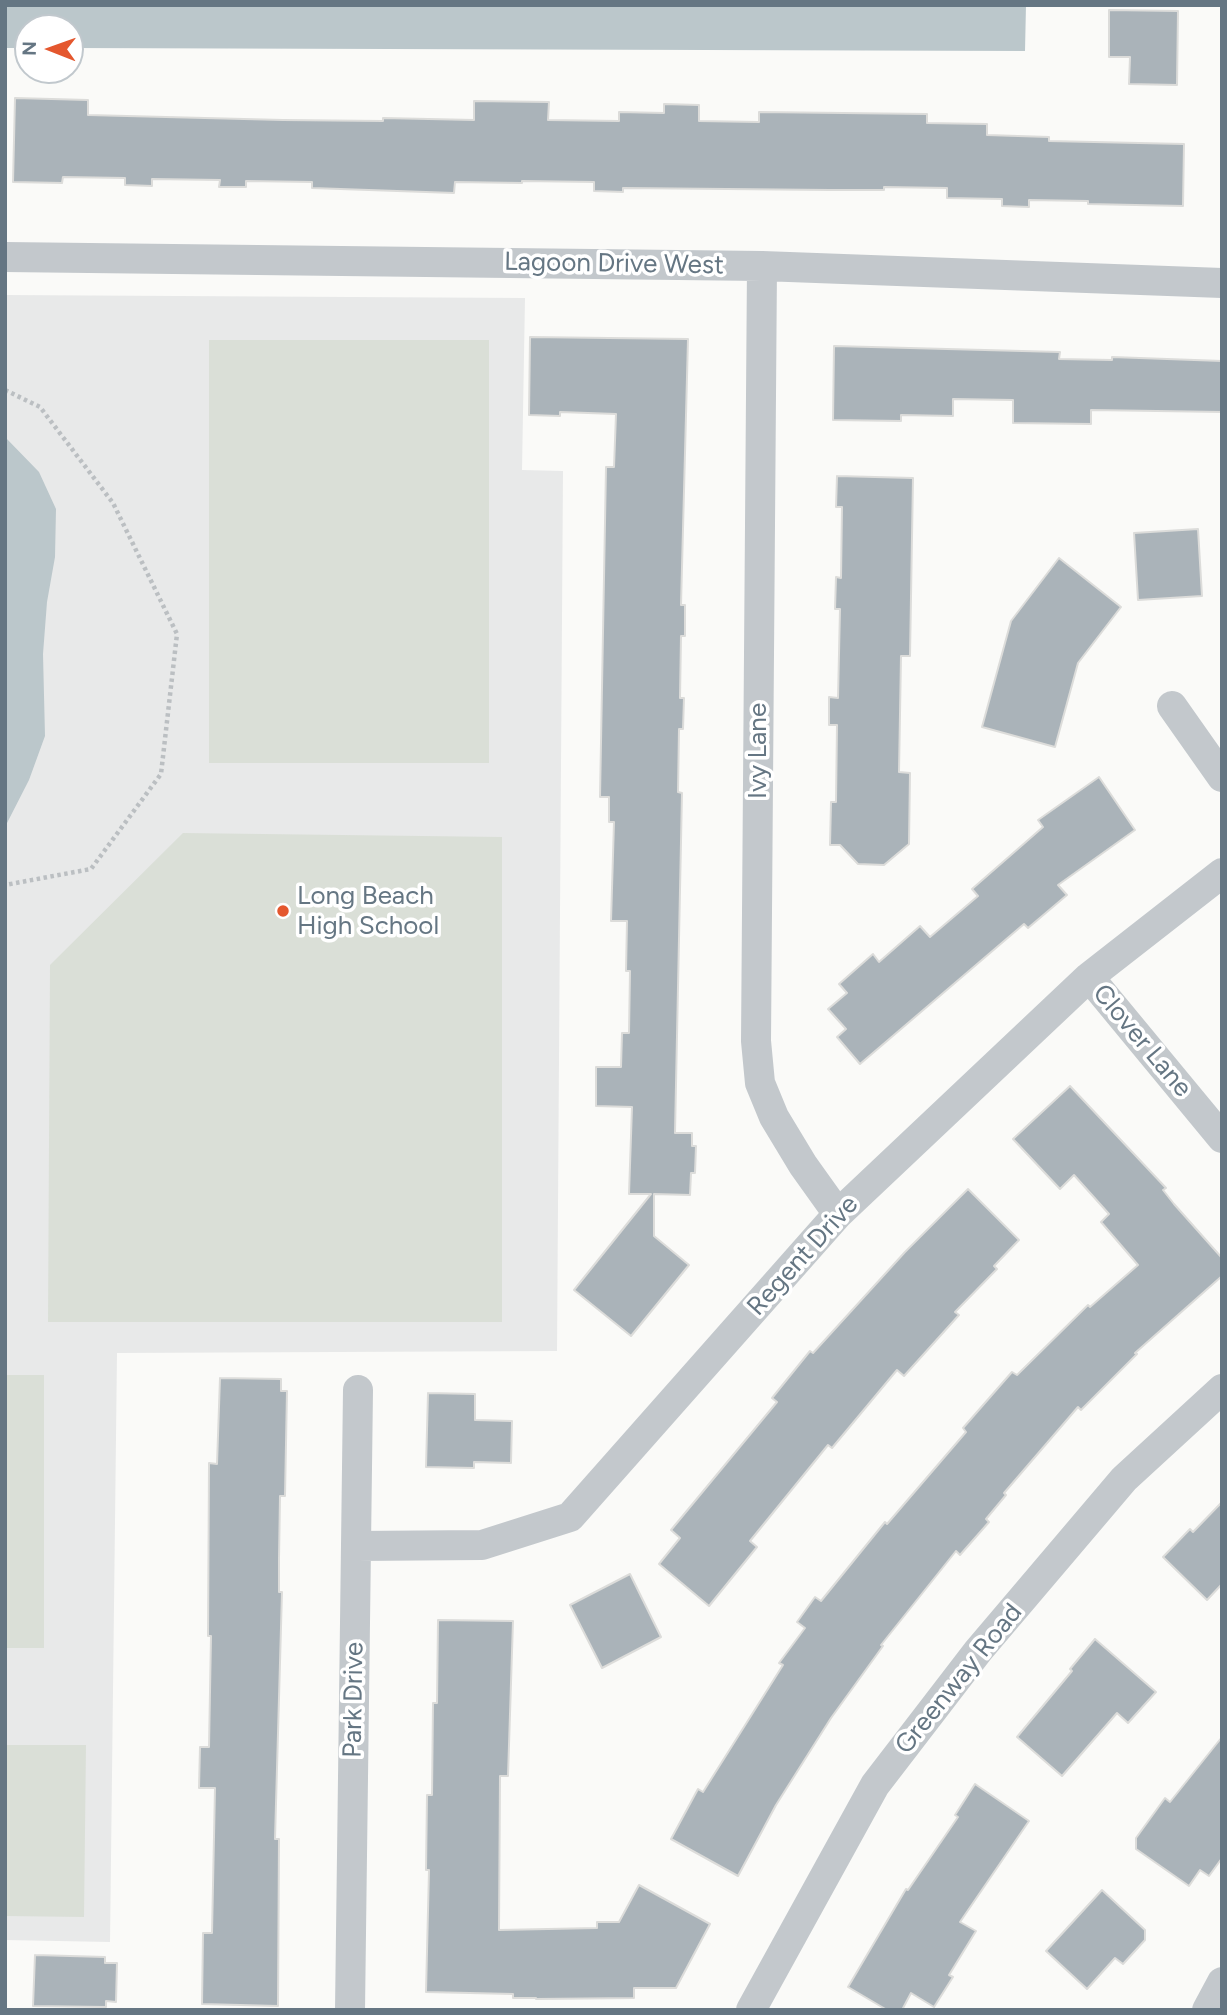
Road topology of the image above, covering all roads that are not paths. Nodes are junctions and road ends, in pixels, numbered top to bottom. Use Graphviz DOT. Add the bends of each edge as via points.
graph roads {
  1 [pos="5,257"];
  2 [pos="762,266"];
  3 [pos="1222,284"];
  4 [pos="1172,706"];
  5 [pos="1222,777"];
  6 [pos="1222,873"];
  7 [pos="1088,977"];
  8 [pos="1222,1138"];
  9 [pos="838,1214"];
  10 [pos="1222,1389"];
  11 [pos="358,1390"];
  12 [pos="356,1546"];
  13 [pos="1222,1982"];
  14 [pos="349,2010"];
  15 [pos="751,2010"];
  16 [pos="1207,2010"];
  1 -- 2 [label="street, Lagoon Drive West"];
  2 -- 3 [label="street, Lagoon Drive West"];
  2 -- 9 [label="street, Ivy Lane" via="755,1041 760,1083 774,1116"];
  4 -- 5 [label="street"];
  6 -- 7 [label="street, Regent Drive"];
  7 -- 8 [label="street, Clover Lane"];
  7 -- 9 [label="street, Regent Drive"];
  9 -- 12 [label="street, Regent Drive" via="570,1517 482,1545"];
  10 -- 15 [label="street, Greenway Road" via="1124,1479 978,1651 875,1785"];
  11 -- 12 [label="street, Park Drive"];
  12 -- 14 [label="street, Park Drive"];
  13 -- 16 [label="street"];
}
